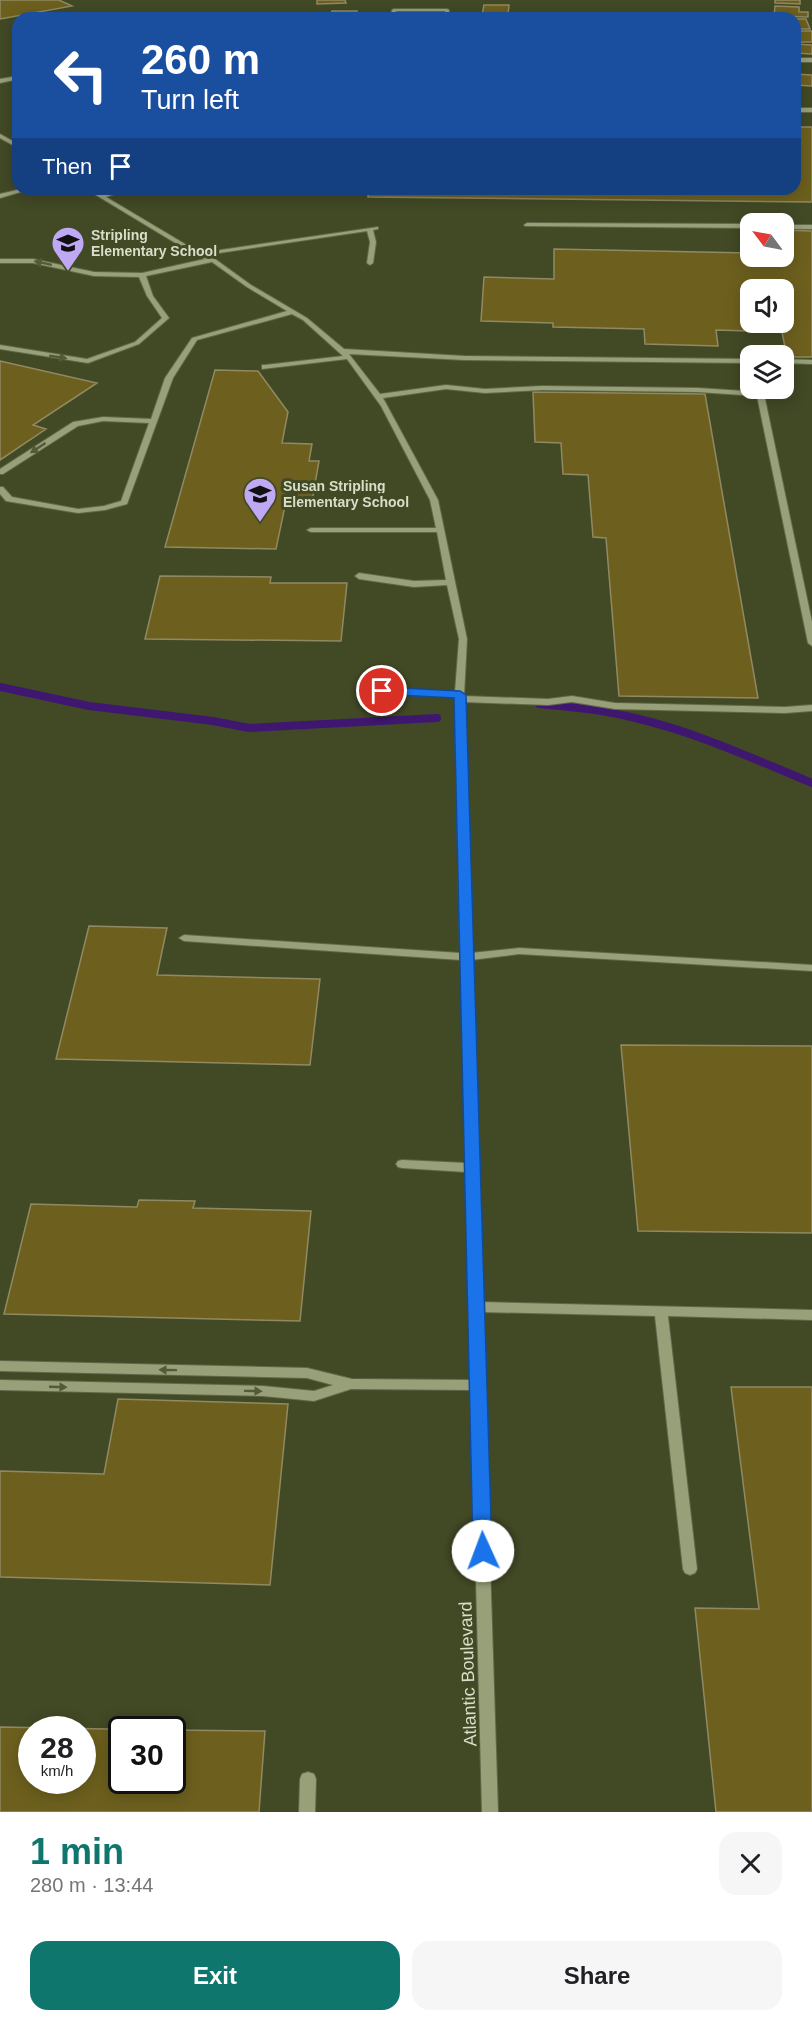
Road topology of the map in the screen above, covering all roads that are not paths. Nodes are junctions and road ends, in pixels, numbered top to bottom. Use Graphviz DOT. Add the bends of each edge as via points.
graph roads {
  1 [pos="394,12"];
  2 [pos="447,12"];
  3 [pos="12,79"];
  4 [pos="0,81"];
  5 [pos="104,195"];
  6 [pos="101,196"];
  7 [pos="527,225"];
  8 [pos="740,226"];
  9 [pos="794,227"];
  10 [pos="812,227"];
  11 [pos="199,255"];
  12 [pos="213,260"];
  13 [pos="0,261"];
  14 [pos="370,263"];
  15 [pos="142,275"];
  16 [pos="293,312"];
  17 [pos="0,347"];
  18 [pos="342,351"];
  19 [pos="349,357"];
  20 [pos="740,361"];
  21 [pos="794,362"];
  22 [pos="812,362"];
  23 [pos="265,367"];
  24 [pos="378,397"];
  25 [pos="154,421"];
  26 [pos="0,472"];
  27 [pos="0,489"];
  28 [pos="311,530"];
  29 [pos="440,530"];
  30 [pos="359,576"];
  31 [pos="451,582"];
  32 [pos="812,644"];
  33 [pos="362,690"];
  34 [pos="460,700"];
  35 [pos="812,708"];
  36 [pos="184,938"];
  37 [pos="466,957"];
  38 [pos="812,968"];
  39 [pos="402,1164"];
  40 [pos="472,1168"];
  41 [pos="476,1307"];
  42 [pos="661,1312"];
  43 [pos="812,1315"];
  44 [pos="0,1365"];
  45 [pos="352,1384"];
  46 [pos="0,1385"];
  47 [pos="478,1385"];
  48 [pos="690,1569"];
  49 [pos="308,1779"];
  50 [pos="307,1812"];
  51 [pos="490,1812"];
  1 -- 2 [label="street"];
  3 -- 4 [label="street"];
  5 -- 6 [label="street"];
  6 -- 11 [label="street, Atlantic Boulevard"];
  7 -- 8 [label="street"];
  9 -- 10 [label="street"];
  11 -- 12 [label="street, Atlantic Boulevard"];
  11 -- 14 [label="street" via="373,228"];
  12 -- 15 [label="street"];
  12 -- 16 [label="street, Atlantic Boulevard"];
  15 -- 13 [label="street, one-way" via="94,274 33,261"];
  17 -- 15 [label="street, one-way" via="88,361 137,343 166,318 150,296"];
  16 -- 18 [label="street, Atlantic Boulevard"];
  16 -- 25 [label="street" via="194,339 169,378"];
  18 -- 19 [label="street, Atlantic Boulevard"];
  18 -- 20 [label="street" via="464,358"];
  19 -- 23 [label="street"];
  19 -- 24 [label="street, Atlantic Boulevard"];
  21 -- 22 [label="street"];
  24 -- 29 [label="street, Atlantic Boulevard" via="434,500"];
  24 -- 32 [label="street" via="446,387 485,391 542,388 760,394"];
  25 -- 26 [label="street, one-way" via="103,419 76,424"];
  25 -- 27 [label="street" via="124,502 78,511 9,499"];
  28 -- 29 [label="street"];
  29 -- 31 [label="street, Atlantic Boulevard"];
  30 -- 31 [label="street" via="414,584"];
  31 -- 34 [label="street, Atlantic Boulevard" via="463,639"];
  33 -- 34 [label="street"];
  34 -- 35 [label="street" via="573,699 627,706"];
  34 -- 37 [label="street, Atlantic Boulevard"];
  36 -- 37 [label="street"];
  37 -- 38 [label="street" via="519,951"];
  37 -- 40 [label="street, Atlantic Boulevard"];
  39 -- 40 [label="street"];
  40 -- 41 [label="street, Atlantic Boulevard"];
  41 -- 42 [label="street"];
  41 -- 47 [label="street, Atlantic Boulevard"];
  42 -- 43 [label="street"];
  42 -- 48 [label="street"];
  45 -- 44 [label="street, one-way" via="307,1373"];
  46 -- 45 [label="street, one-way" via="263,1391 314,1396"];
  45 -- 47 [label="street"];
  47 -- 51 [label="street, Atlantic Boulevard"];
  49 -- 50 [label="street"];
}
